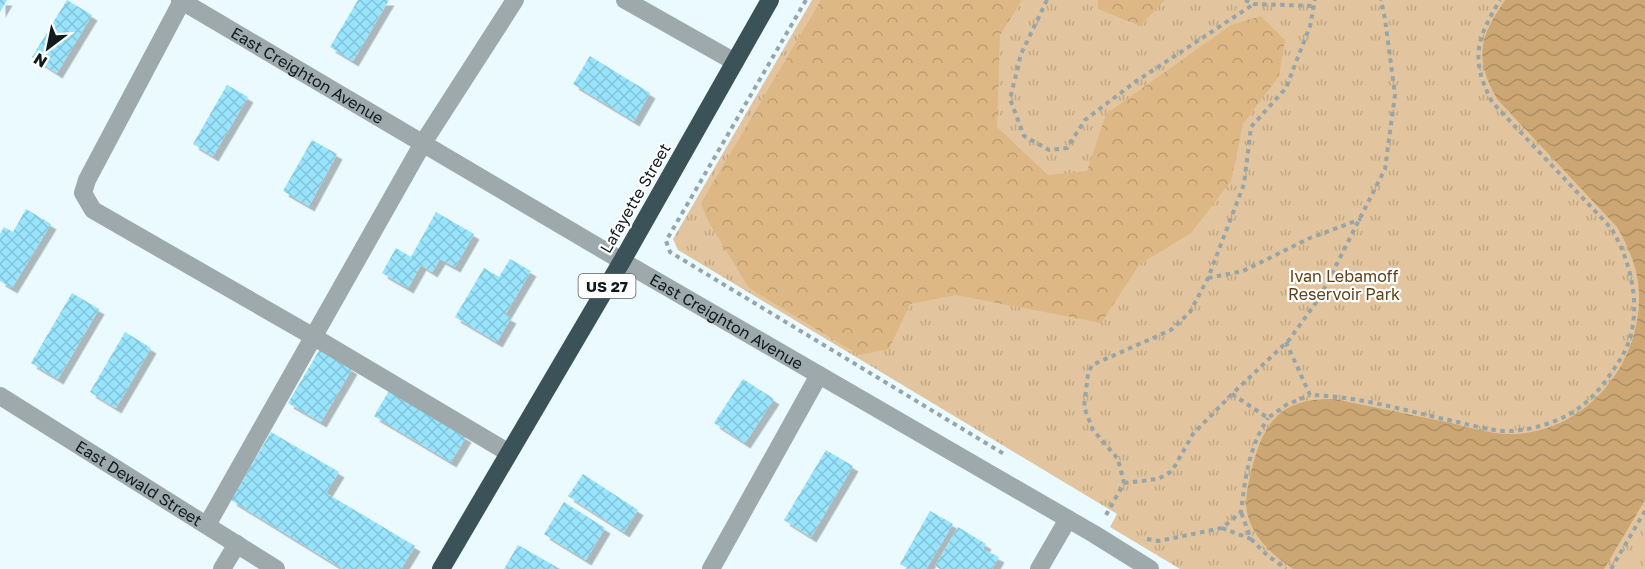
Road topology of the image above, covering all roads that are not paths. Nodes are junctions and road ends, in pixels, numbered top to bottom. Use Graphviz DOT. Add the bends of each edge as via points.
graph roads {
  1 [pos="515,0"];
  2 [pos="625,0"];
  3 [pos="770,0"];
  4 [pos="181,1"];
  5 [pos="735,62"];
  6 [pos="423,143"];
  7 [pos="622,261"];
  8 [pos="314,337"];
  9 [pos="819,375"];
  10 [pos="0,396"];
  11 [pos="509,453"];
  12 [pos="1068,519"];
  13 [pos="207,525"];
  14 [pos="237,544"];
  15 [pos="222,569"];
  16 [pos="276,569"];
  17 [pos="441,569"];
  18 [pos="711,569"];
  19 [pos="1039,569"];
  20 [pos="1150,569"];
  1 -- 6 [label="street"];
  2 -- 5 [label="street"];
  3 -- 5 [label="highway, Lafayette Street / US 27"];
  4 -- 6 [label="street, East Creighton Avenue"];
  4 -- 8 [label="street" via="83,193 93,210"];
  5 -- 7 [label="highway, Lafayette Street / US 27"];
  6 -- 7 [label="street, East Creighton Avenue"];
  6 -- 8 [label="street"];
  7 -- 9 [label="street, East Creighton Avenue"];
  7 -- 11 [label="highway, Lafayette Street / US 27"];
  8 -- 11 [label="street"];
  8 -- 13 [label="street"];
  9 -- 12 [label="street, East Creighton Avenue"];
  9 -- 18 [label="street"];
  10 -- 13 [label="street, East Dewald Street"];
  11 -- 17 [label="highway, Lafayette Street / US 27"];
  12 -- 19 [label="street"];
  12 -- 20 [label="street, East Creighton Avenue"];
  13 -- 14 [label="street, East Dewald Street"];
  14 -- 15 [label="street"];
  14 -- 16 [label="street, East Dewald Street"];
}
